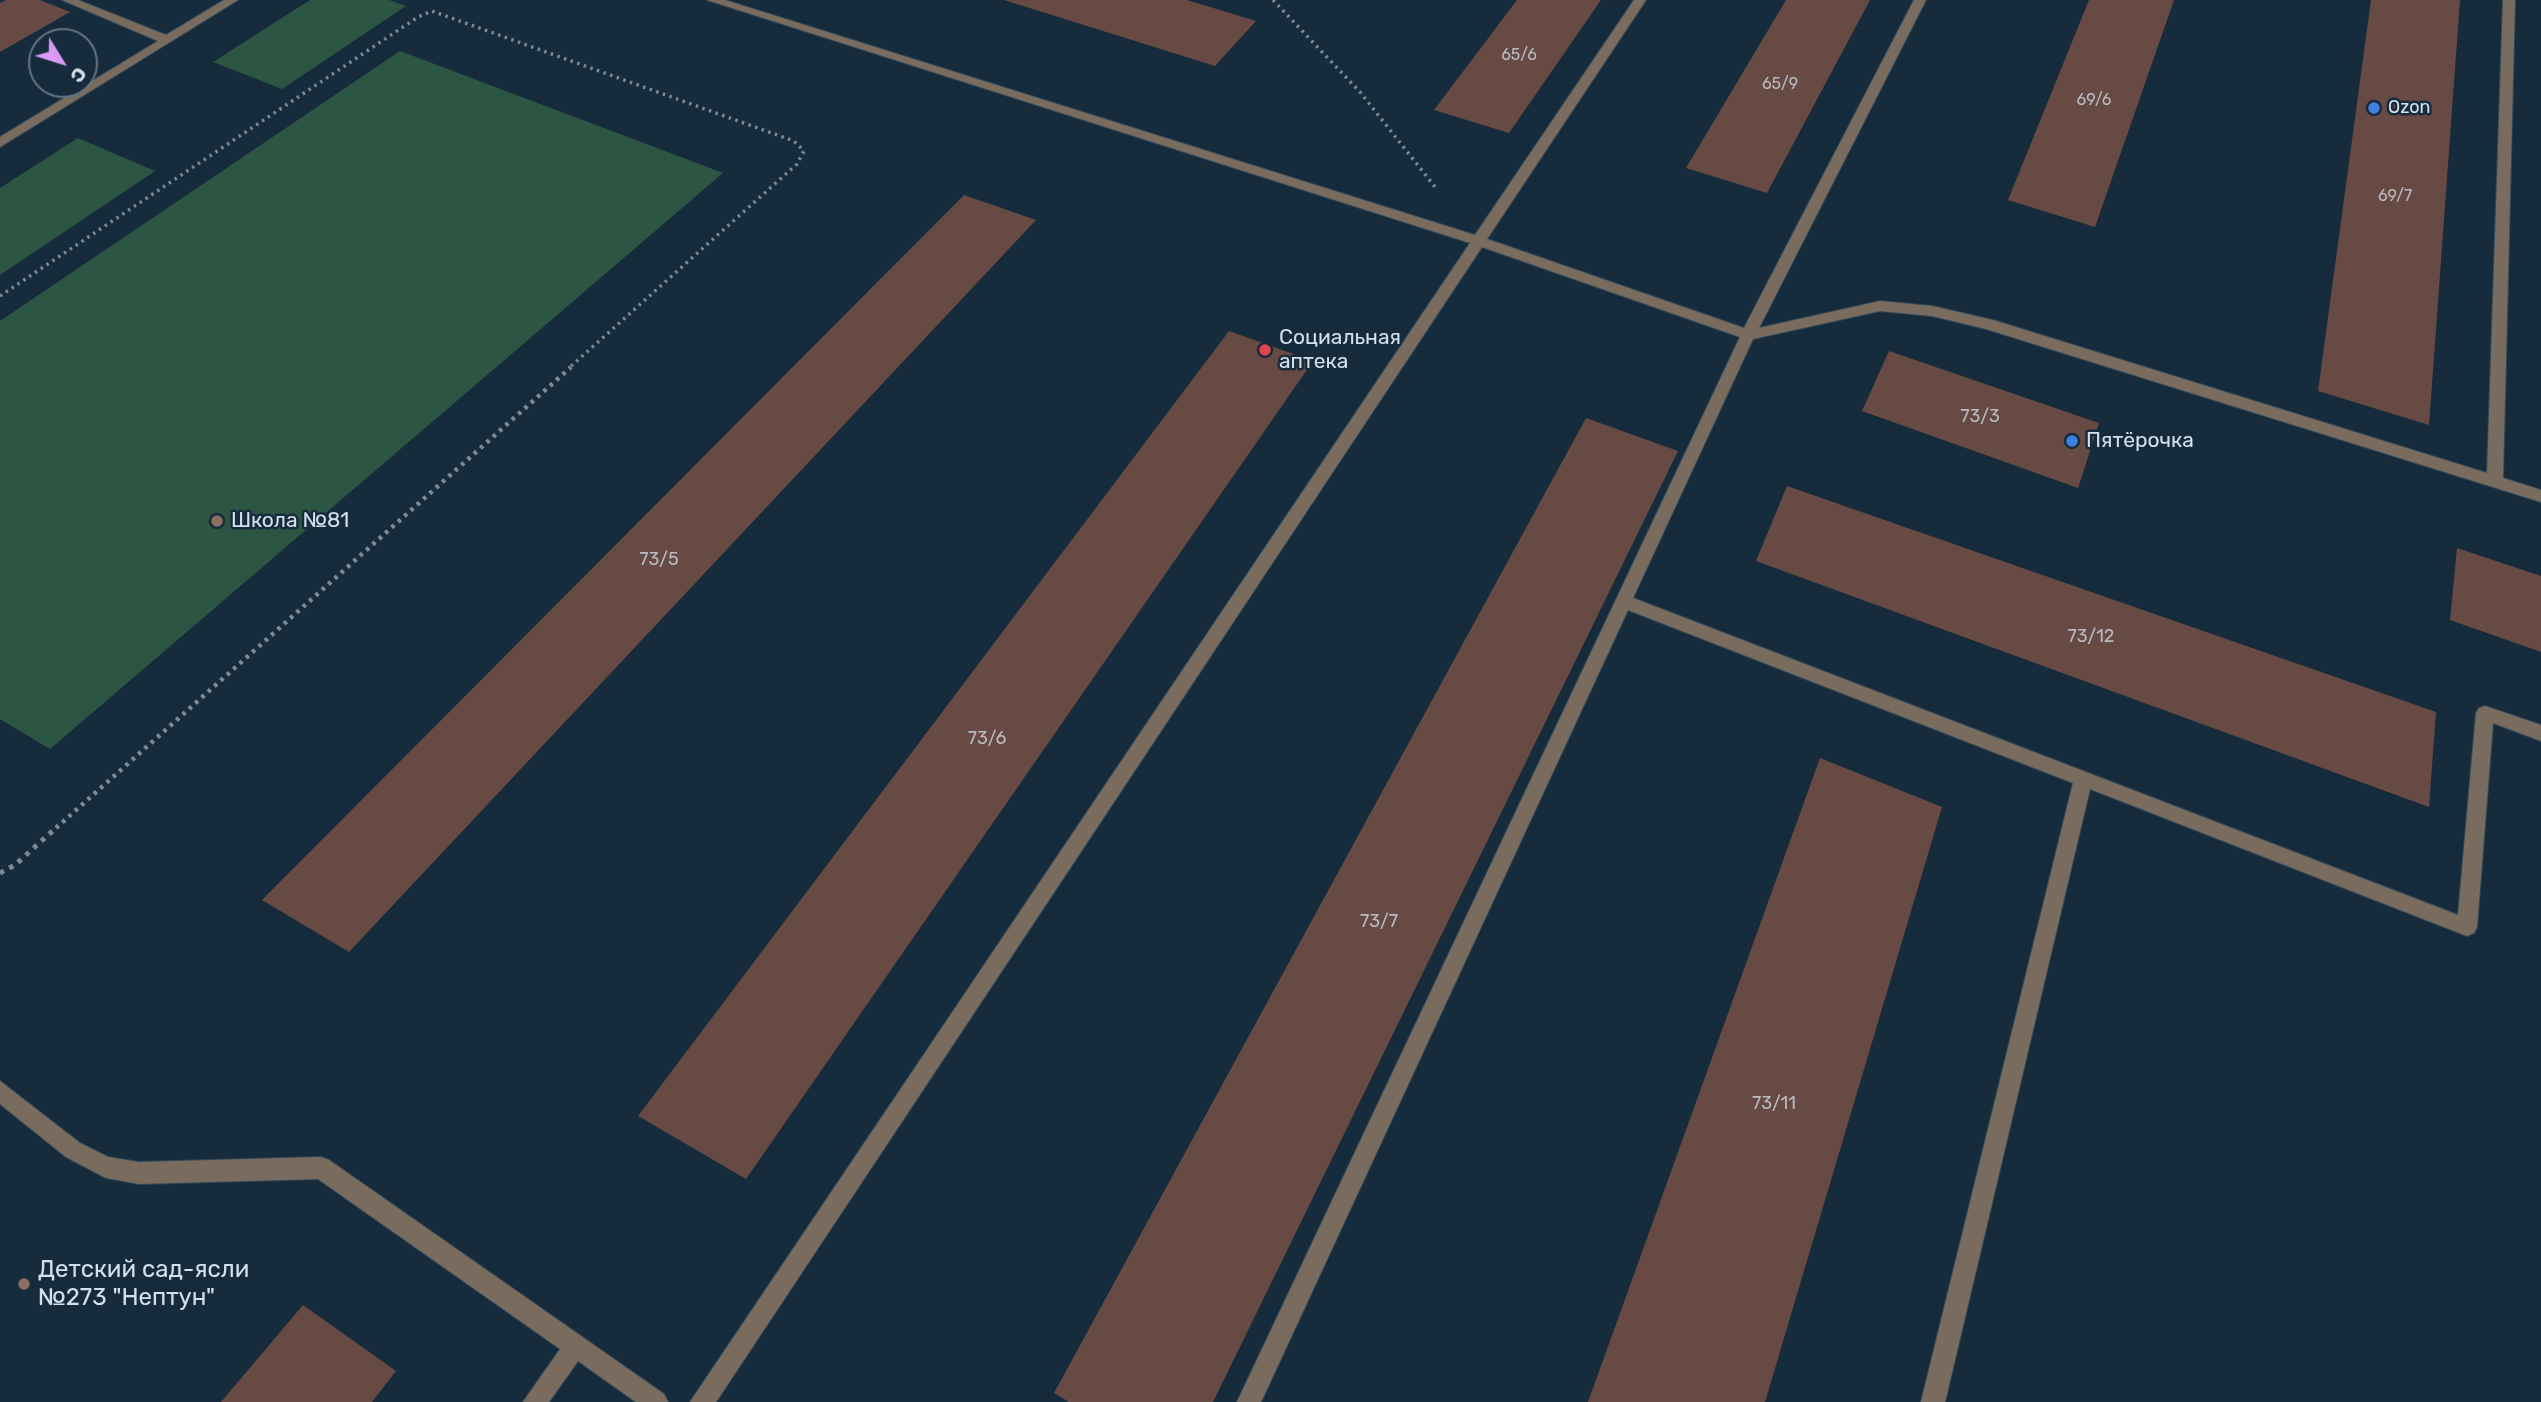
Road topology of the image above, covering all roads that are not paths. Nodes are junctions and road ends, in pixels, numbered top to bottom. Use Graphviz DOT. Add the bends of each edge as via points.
graph roads {
  1 [pos="68,0"];
  2 [pos="232,0"];
  3 [pos="713,0"];
  4 [pos="1640,0"];
  5 [pos="1920,0"];
  6 [pos="2509,0"];
  7 [pos="167,40"];
  8 [pos="0,143"];
  9 [pos="1478,241"];
  10 [pos="1748,335"];
  11 [pos="2495,482"];
  12 [pos="2541,496"];
  13 [pos="1623,601"];
  14 [pos="2541,733"];
  15 [pos="2083,779"];
  16 [pos="0,1091"];
  17 [pos="575,1347"];
  18 [pos="535,1402"];
  19 [pos="656,1402"];
  20 [pos="702,1402"];
  21 [pos="1249,1402"];
  22 [pos="1933,1402"];
  1 -- 7 [label="lane"];
  2 -- 7 [label="lane"];
  3 -- 9 [label="lane"];
  4 -- 9 [label="lane"];
  5 -- 10 [label="lane"];
  6 -- 11 [label="lane"];
  7 -- 8 [label="lane"];
  9 -- 10 [label="lane"];
  9 -- 20 [label="lane"];
  10 -- 11 [label="lane" via="1880,306 1932,311 2001,328"];
  10 -- 13 [label="lane"];
  11 -- 12 [label="lane"];
  13 -- 15 [label="lane"];
  13 -- 21 [label="lane"];
  14 -- 15 [label="lane" via="2485,713 2467,927"];
  15 -- 22 [label="lane"];
  16 -- 17 [label="lane" via="73,1150 106,1167 139,1173 321,1168"];
  17 -- 18 [label="lane"];
  17 -- 19 [label="lane"];
}
